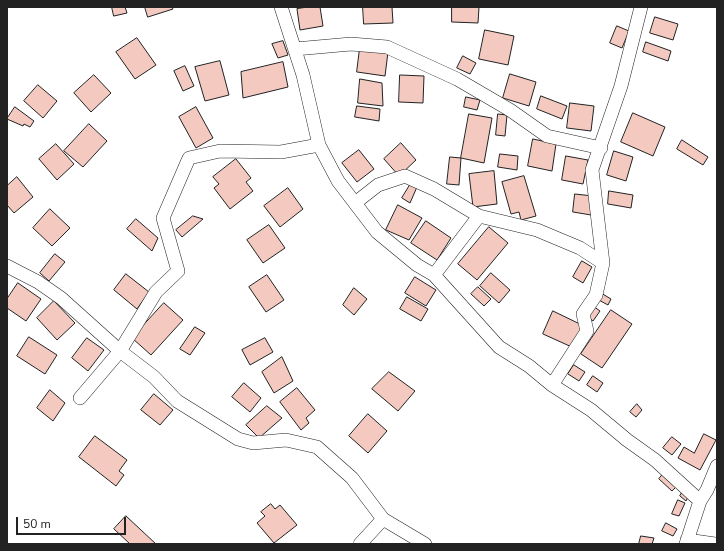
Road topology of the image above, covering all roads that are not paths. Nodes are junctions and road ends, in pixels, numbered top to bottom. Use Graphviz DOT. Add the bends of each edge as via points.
graph roads {
  1 [pos="281,7"];
  2 [pos="640,7"];
  3 [pos="295,49"];
  4 [pos="319,145"];
  5 [pos="601,148"];
  6 [pos="355,203"];
  7 [pos="479,216"];
  8 [pos="603,263"];
  9 [pos="7,266"];
  10 [pos="434,275"];
  11 [pos="120,351"];
  12 [pos="552,386"];
  13 [pos="80,398"];
  14 [pos="717,466"];
  15 [pos="700,501"];
  16 [pos="383,519"];
  17 [pos="687,542"];
  18 [pos="360,544"];
  19 [pos="425,544"];
  20 [pos="715,544"];
  1 -- 3 [label="street"];
  2 -- 5 [label="street" via="621,86"];
  3 -- 4 [label="street"];
  3 -- 5 [label="street" via="351,44 387,47 457,79 510,110 547,136"];
  4 -- 6 [label="street" via="338,180"];
  4 -- 11 [label="street" via="281,152 220,151 189,158 163,218 178,271 156,292"];
  5 -- 8 [label="street" via="592,170"];
  6 -- 7 [label="street" via="378,185 404,176 434,189"];
  6 -- 10 [label="street" via="377,232 417,265"];
  7 -- 8 [label="street" via="537,230 580,248"];
  7 -- 10 [label="street"];
  8 -- 12 [label="street" via="596,295 583,314 587,331"];
  9 -- 11 [label="street" via="62,298"];
  10 -- 12 [label="street" via="499,347 529,366"];
  11 -- 13 [label="street"];
  11 -- 16 [label="street" via="154,377 177,401 238,439 253,443 286,440 317,447 352,478"];
  12 -- 15 [label="street" via="591,410 655,460"];
  14 -- 15 [label="street"];
  15 -- 17 [label="street"];
  16 -- 18 [label="street"];
  16 -- 19 [label="street"];
  17 -- 20 [label="street"];
}
